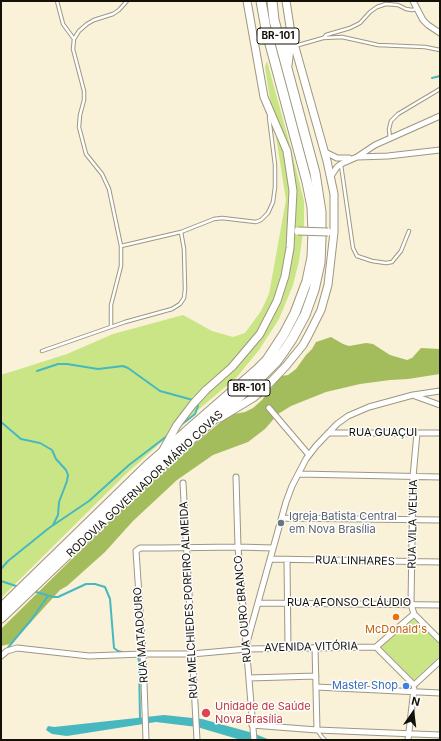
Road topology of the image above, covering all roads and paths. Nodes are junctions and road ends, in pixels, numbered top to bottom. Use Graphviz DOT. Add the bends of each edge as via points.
graph roads {
  1 [pos="57,1"];
  2 [pos="127,1"];
  3 [pos="247,1"];
  4 [pos="261,1"];
  5 [pos="272,1"];
  6 [pos="286,1"];
  7 [pos="413,1"];
  8 [pos="416,9"];
  9 [pos="291,33"];
  10 [pos="440,33"];
  11 [pos="323,38"];
  12 [pos="74,40"];
  13 [pos="295,46"];
  14 [pos="440,50"];
  15 [pos="287,70"];
  16 [pos="440,89"];
  17 [pos="268,109"];
  18 [pos="440,116"];
  19 [pos="390,139"];
  20 [pos="440,150"];
  21 [pos="325,152"];
  22 [pos="357,157"];
  23 [pos="341,164"];
  24 [pos="331,176"];
  25 [pos="409,230"];
  26 [pos="295,231"];
  27 [pos="181,232"];
  28 [pos="331,232"];
  29 [pos="121,246"];
  30 [pos="111,327"];
  31 [pos="42,351"];
  32 [pos="440,391"];
  33 [pos="413,395"];
  34 [pos="440,405"];
  35 [pos="269,408"];
  36 [pos="209,423"];
  37 [pos="328,433"];
  38 [pos="416,433"];
  39 [pos="438,433"];
  40 [pos="161,454"];
  41 [pos="309,455"];
  42 [pos="299,474"];
  43 [pos="236,477"];
  44 [pos="413,477"];
  45 [pos="440,477"];
  46 [pos="183,483"];
  47 [pos="282,518"];
  48 [pos="413,519"];
  49 [pos="440,520"];
  50 [pos="187,547"];
  51 [pos="238,547"];
  52 [pos="273,548"];
  53 [pos="270,559"];
  54 [pos="287,560"];
  55 [pos="412,562"];
  56 [pos="440,562"];
  57 [pos="258,603"];
  58 [pos="287,603"];
  59 [pos="411,604"];
  60 [pos="440,605"];
  61 [pos="1,608"];
  62 [pos="414,614"];
  63 [pos="1,618"];
  64 [pos="440,640"];
  65 [pos="247,642"];
  66 [pos="376,646"];
  67 [pos="316,647"];
  68 [pos="288,648"];
  69 [pos="247,649"];
  70 [pos="143,654"];
  71 [pos="192,654"];
  72 [pos="1,656"];
  73 [pos="440,661"];
  74 [pos="316,676"];
  75 [pos="249,678"];
  76 [pos="414,685"];
  77 [pos="316,687"];
  78 [pos="414,692"];
  79 [pos="440,693"];
  80 [pos="252,725"];
  81 [pos="317,730"];
  82 [pos="440,735"];
  83 [pos="408,737"];
  84 [pos="146,740"];
  85 [pos="197,740"];
  86 [pos="254,740"];
  87 [pos="325,740"];
  1 -- 12 [label="lane" via="63,24"];
  2 -- 12 [label="lane" via="113,14 87,24"];
  3 -- 17 [label="street, RODOVIA GOVERNADOR MÁRIO COVAS" via="257,63"];
  4 -- 40 [label="highway, RODOVIA GOVERNADOR MÁRIO COVAS / BR-101" via="266,29 310,194 312,257 295,313 267,360"];
  5 -- 15 [label="highway, RODOVIA GOVERNADOR MÁRIO COVAS / BR-101" via="274,20"];
  6 -- 9 [label="street"];
  7 -- 8 [label="street"];
  8 -- 10 [label="street" via="428,25"];
  8 -- 11 [label="lane" via="386,4 370,12 360,23"];
  9 -- 13 [label="street"];
  9 -- 15 [label="highway"];
  11 -- 13 [label="lane"];
  11 -- 14 [label="lane" via="342,37 378,45"];
  12 -- 29 [label="lane" via="73,49 84,91 80,127 86,154 102,174 109,189"];
  13 -- 21 [label="street"];
  15 -- 36 [label="highway, RODOVIA GOVERNADOR MÁRIO COVAS / BR-101" via="320,199 322,238 317,278 302,322 276,362"];
  16 -- 19 [label="lane" via="398,114 391,121"];
  17 -- 26 [label="street, RODOVIA GOVERNADOR MÁRIO COVAS" via="287,151"];
  17 -- 27 [label="lane" via="275,165 273,202 268,213 256,222 214,219"];
  18 -- 19 [label="street"];
  19 -- 22 [label="street"];
  20 -- 22 [label="street"];
  21 -- 22 [label="street" via="337,158"];
  21 -- 24 [label="street"];
  22 -- 23 [label="street"];
  23 -- 24 [label="street"];
  23 -- 25 [label="lane" via="353,248 357,256 372,261 392,262"];
  24 -- 28 [label="street" via="334,194"];
  26 -- 28 [label="street, bridge"];
  26 -- 40 [label="street, RODOVIA GOVERNADOR MÁRIO COVAS" via="277,301 260,334 232,367 193,404 177,425"];
  27 -- 29 [label="lane"];
  27 -- 30 [label="lane" via="186,289 180,304 172,309"];
  28 -- 36 [label="street" via="328,285 321,310 303,345 261,392 245,404"];
  29 -- 30 [label="lane" via="121,266 112,305"];
  30 -- 31 [label="lane"];
  32 -- 33 [label="street"];
  33 -- 34 [label="street"];
  33 -- 37 [label="street" via="369,407 348,416"];
  35 -- 41 [label="street"];
  36 -- 63 [label="highway, RODOVIA GOVERNADOR MÁRIO COVAS / BR-101"];
  37 -- 38 [label="street, RUA GUAÇUI"];
  37 -- 41 [label="street"];
  38 -- 39 [label="street, RUA GUAÇUI"];
  38 -- 44 [label="street, RUA VILA VELHA"];
  40 -- 61 [label="highway, RODOVIA GOVERNADOR MÁRIO COVAS / BR-101"];
  41 -- 42 [label="street"];
  42 -- 44 [label="street"];
  42 -- 47 [label="street" via="292,486"];
  43 -- 51 [label="street, RUA OURO BRANCO"];
  44 -- 45 [label="street"];
  44 -- 48 [label="street, RUA VILA VELHA"];
  46 -- 50 [label="street, RUA MELCHIEDES PORFIRO ALMEIDA"];
  47 -- 48 [label="street"];
  47 -- 52 [label="street"];
  48 -- 49 [label="street"];
  48 -- 55 [label="street, RUA VILA VELHA"];
  50 -- 51 [label="street"];
  50 -- 70 [label="street, RUA MATADOURO" via="140,548 136,551"];
  50 -- 71 [label="street, RUA MELCHIEDES PORFIRO ALMEIDA"];
  51 -- 52 [label="street"];
  51 -- 65 [label="street, RUA OURO BRANCO"];
  52 -- 53 [label="street"];
  53 -- 54 [label="street, RUA LINHARES"];
  53 -- 57 [label="street"];
  54 -- 55 [label="street, RUA LINHARES"];
  54 -- 58 [label="street"];
  55 -- 56 [label="street, RUA LINHARES"];
  55 -- 59 [label="street, RUA VILA VELHA"];
  57 -- 58 [label="street, RUA AFONSO CLÁUDIO"];
  57 -- 65 [label="street"];
  58 -- 59 [label="street, RUA AFONSO CLÁUDIO"];
  58 -- 68 [label="street"];
  59 -- 60 [label="street, RUA AFONSO CLÁUDIO"];
  59 -- 62 [label="street, RUA VILA VELHA"];
  62 -- 64 [label="street"];
  62 -- 66 [label="street"];
  65 -- 69 [label="street, RUA OURO BRANCO"];
  66 -- 67 [label="street, AVENIDA VITÓRIA"];
  66 -- 76 [label="street"];
  67 -- 68 [label="street, AVENIDA VITÓRIA"];
  67 -- 74 [label="street"];
  68 -- 69 [label="street, AVENIDA VITÓRIA"];
  69 -- 71 [label="street, AVENIDA VITÓRIA"];
  69 -- 75 [label="street, RUA OURO BRANCO"];
  70 -- 71 [label="street, AVENIDA VITÓRIA"];
  70 -- 72 [label="street, AVENIDA VITÓRIA" via="89,656 17,648"];
  70 -- 84 [label="street, RUA MATADOURO"];
  71 -- 85 [label="street, RUA MELCHIEDES PORFIRO ALMEIDA"];
  73 -- 76 [label="street"];
  74 -- 75 [label="street"];
  74 -- 77 [label="street"];
  75 -- 80 [label="street, RUA OURO BRANCO"];
  76 -- 78 [label="street"];
  77 -- 78 [label="street"];
  77 -- 81 [label="street"];
  78 -- 79 [label="street"];
  78 -- 83 [label="street"];
  80 -- 81 [label="street"];
  80 -- 86 [label="street, RUA OURO BRANCO"];
  81 -- 83 [label="street"];
  81 -- 87 [label="lane"];
  82 -- 83 [label="street"];
}
